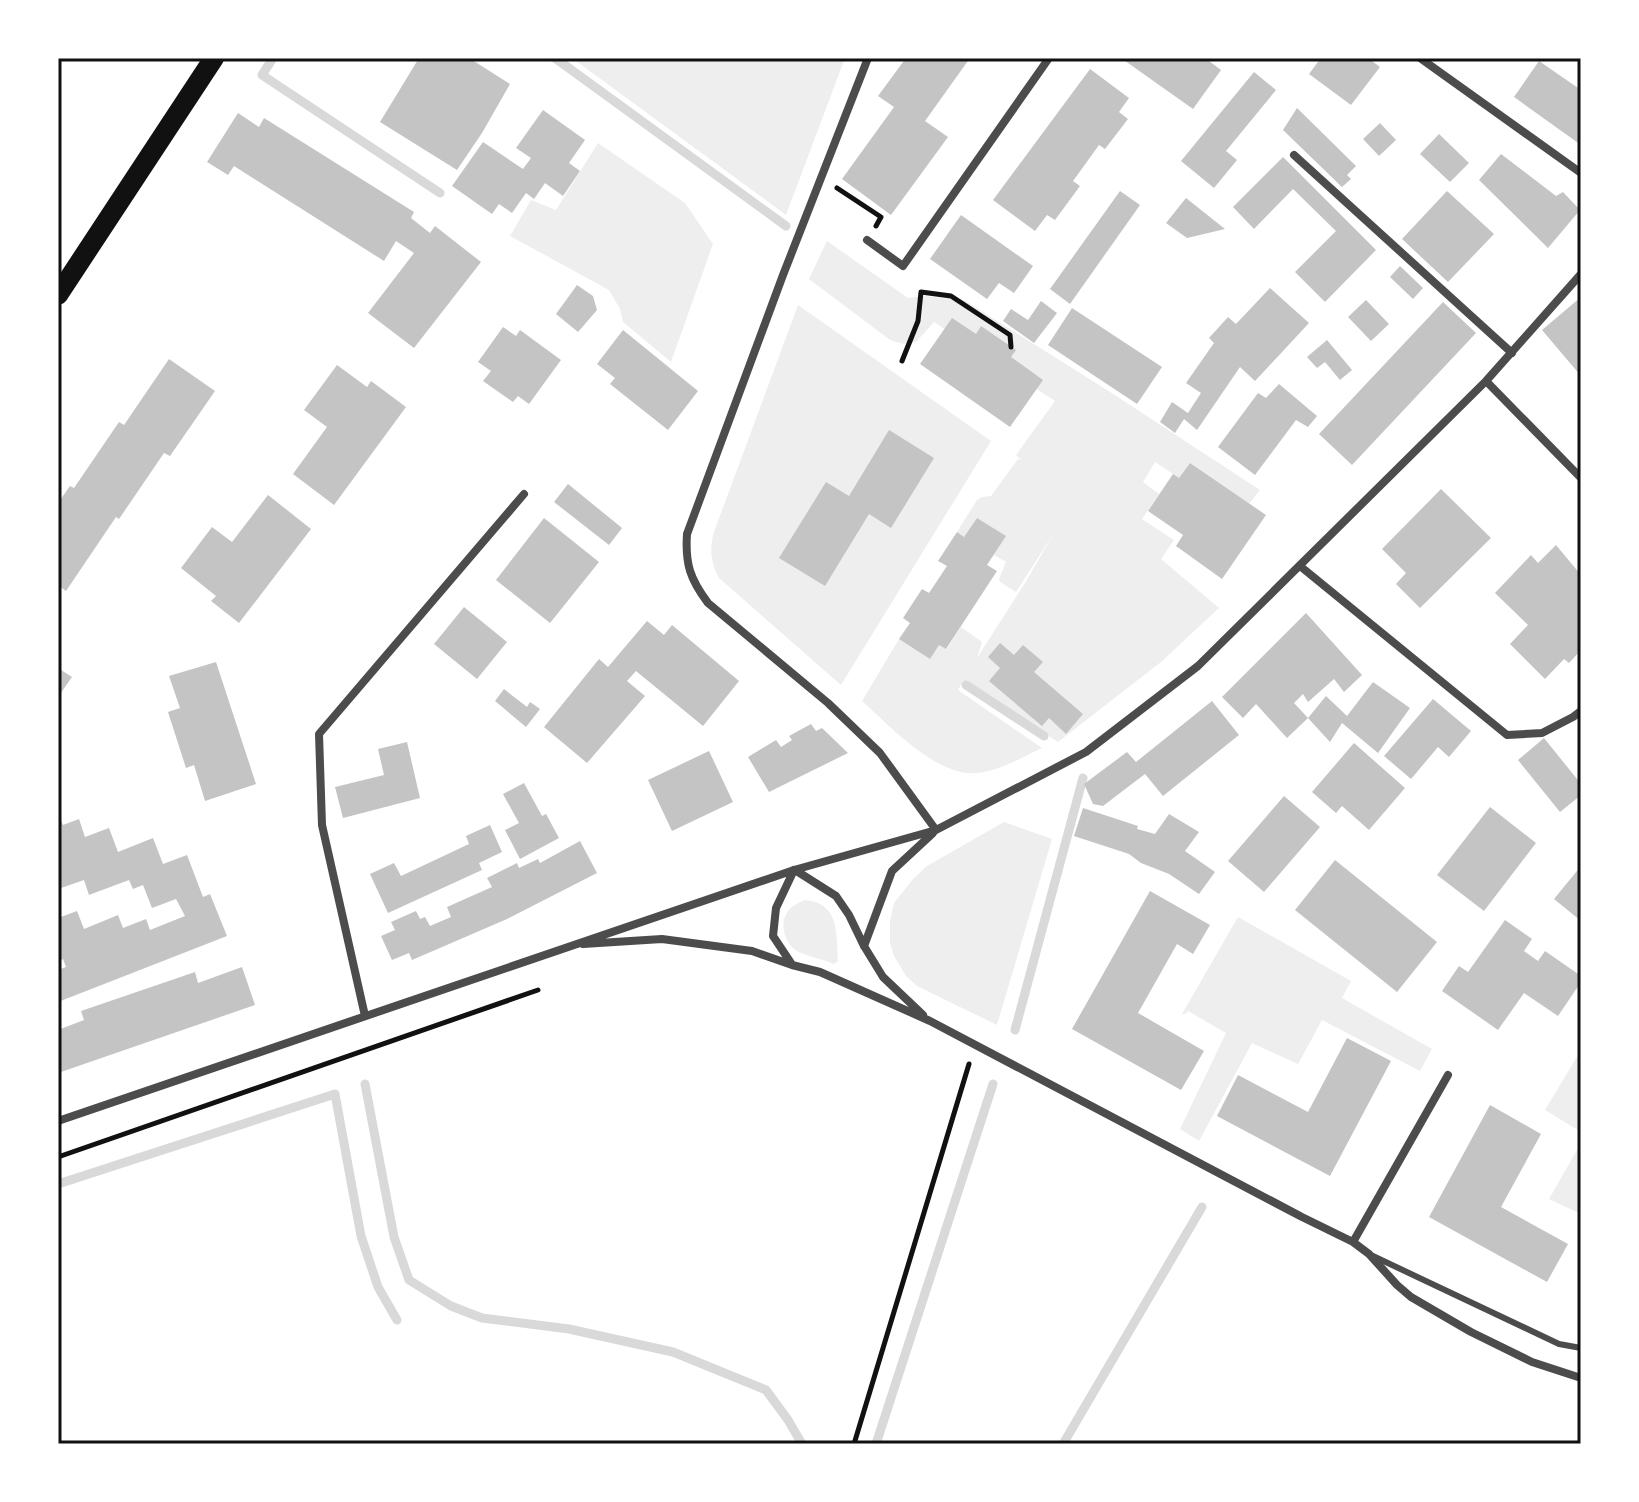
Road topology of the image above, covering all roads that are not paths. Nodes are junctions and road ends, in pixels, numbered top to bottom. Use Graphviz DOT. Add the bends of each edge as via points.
graph roads {
  1 [pos="214,58"];
  2 [pos="868,58"];
  3 [pos="1049,58"];
  4 [pos="1420,58"];
  5 [pos="1294,155"];
  6 [pos="1581,173"];
  7 [pos="867,240"];
  8 [pos="1581,274"];
  9 [pos="58,295"];
  10 [pos="1512,353"];
  11 [pos="1486,381"];
  12 [pos="1581,478"];
  13 [pos="524,494"];
  14 [pos="1300,566"];
  15 [pos="1581,711"];
  16 [pos="936,830"];
  17 [pos="794,870"];
  18 [pos="570,945"];
  19 [pos="864,946"];
  20 [pos="792,965"];
  21 [pos="365,1016"];
  22 [pos="930,1021"];
  23 [pos="1448,1075"];
  24 [pos="58,1121"];
  25 [pos="1353,1242"];
  26 [pos="1369,1254"];
  27 [pos="1581,1348"];
  28 [pos="1581,1378"];
  1 -- 9 [label="main road"];
  2 -- 16 [label="street" via="687,534 687,561 708,603 880,753"];
  3 -- 7 [label="street" via="903,266"];
  4 -- 6 [label="street"];
  5 -- 10 [label="street"];
  8 -- 10 [label="street"];
  10 -- 11 [label="street"];
  11 -- 12 [label="street"];
  11 -- 14 [label="street"];
  13 -- 21 [label="street" via="319,734 322,825"];
  14 -- 15 [label="street" via="1507,735 1542,733"];
  14 -- 16 [label="street" via="1198,666 1086,752"];
  16 -- 17 [label="street"];
  16 -- 19 [label="street" via="892,871"];
  17 -- 18 [label="street"];
  17 -- 19 [label="street" via="836,896"];
  17 -- 20 [label="street" via="776,908 773,936"];
  18 -- 20 [label="street" via="662,939 752,951"];
  18 -- 21 [label="street"];
  19 -- 22 [label="street" via="883,977"];
  20 -- 22 [label="street" via="820,972"];
  21 -- 24 [label="street"];
  22 -- 25 [label="street"];
  23 -- 25 [label="street"];
  25 -- 26 [label="street"];
  26 -- 27 [label="lane" via="1559,1344"];
  26 -- 28 [label="street" via="1411,1297 1532,1362"];
}
